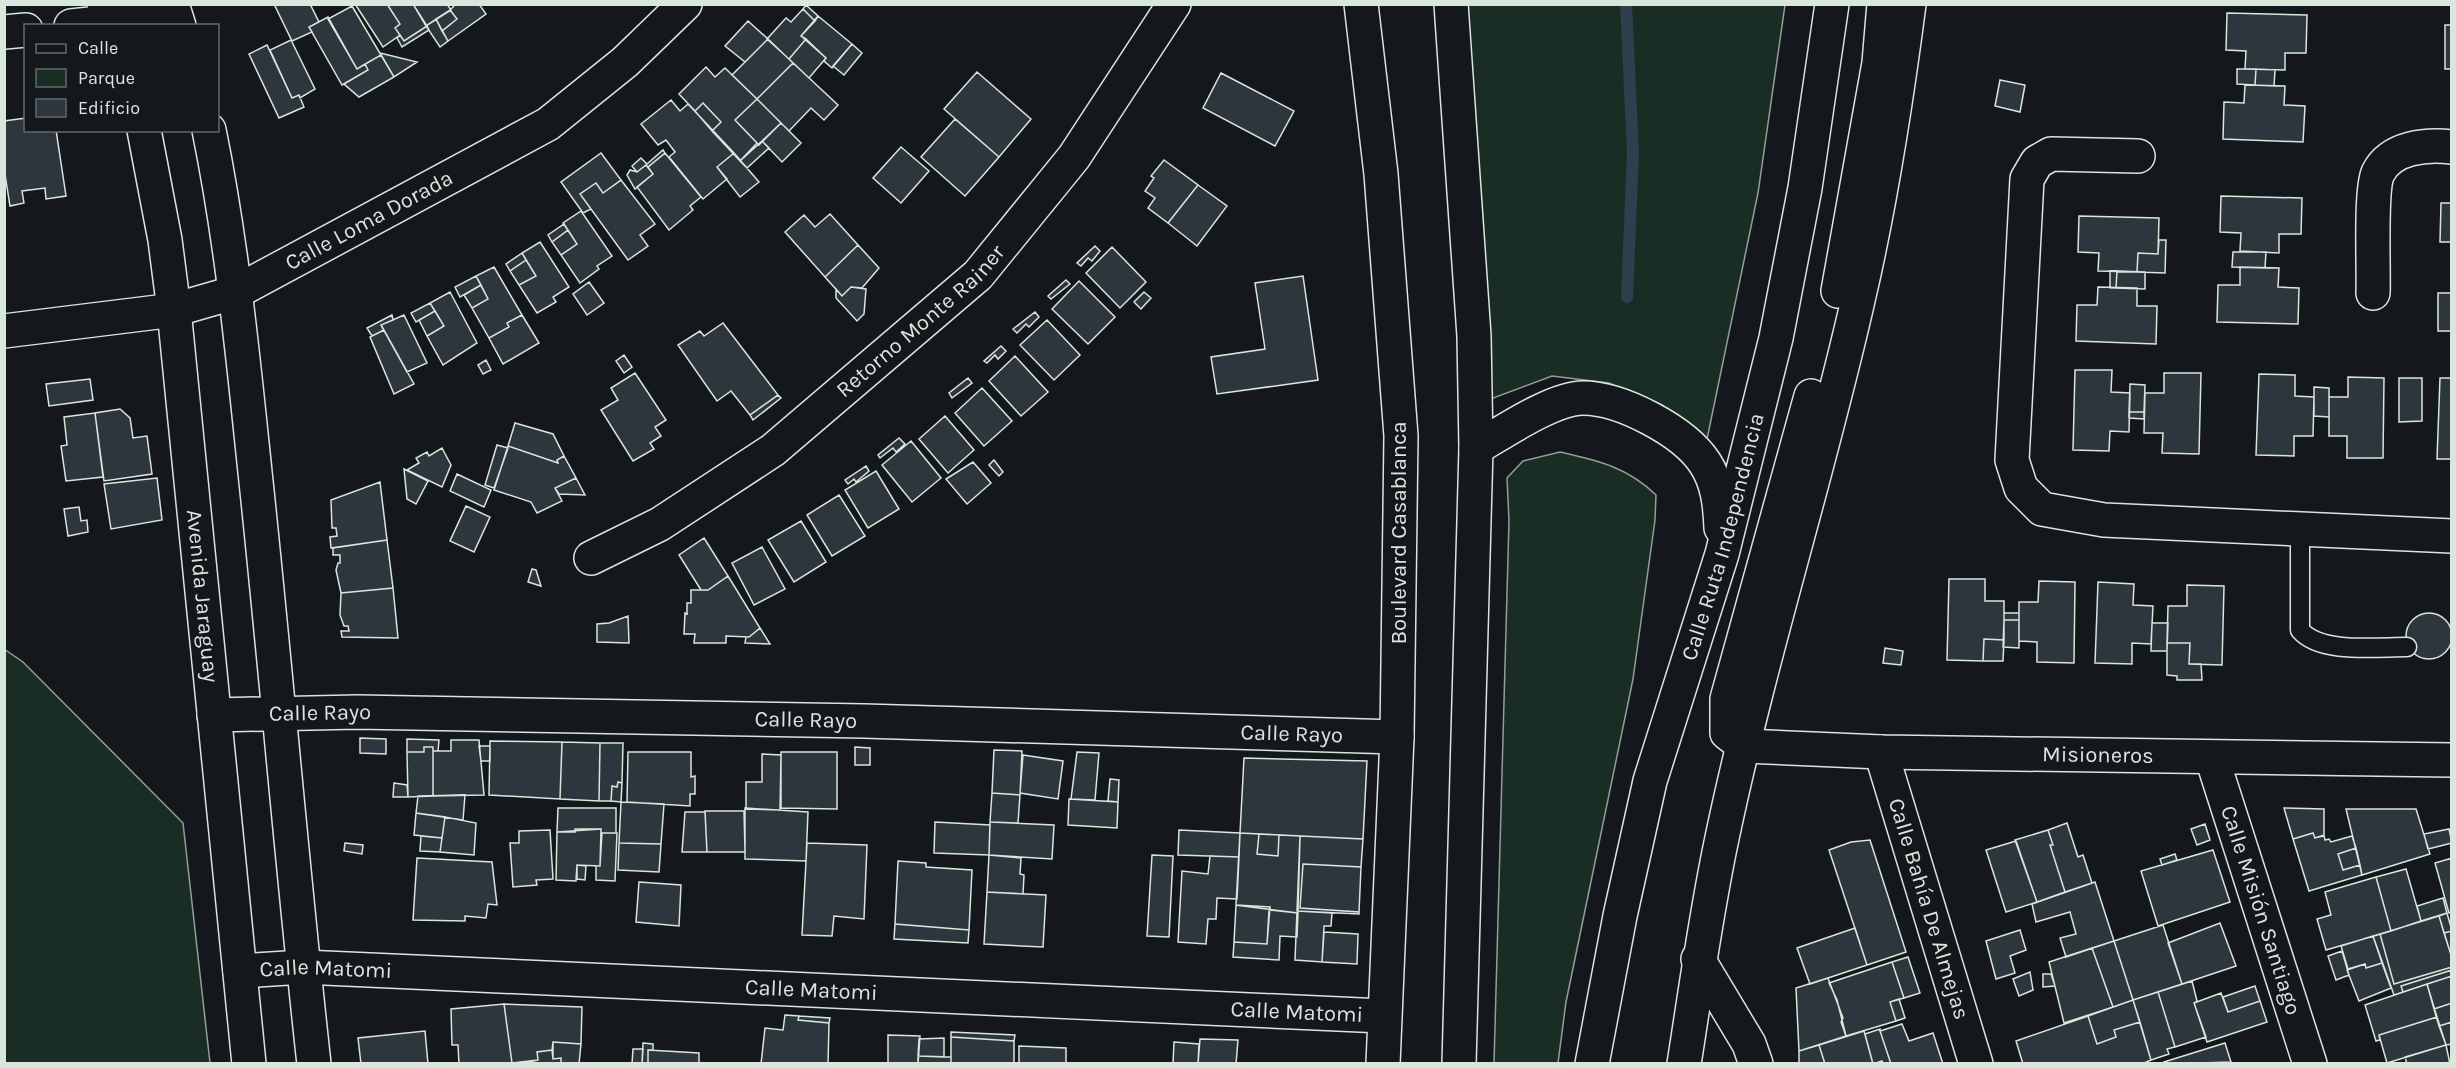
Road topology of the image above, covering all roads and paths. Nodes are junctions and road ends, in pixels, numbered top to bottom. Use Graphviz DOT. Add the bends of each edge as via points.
graph roads {
  1 [pos="167,4"];
  2 [pos="172,4"];
  3 [pos="685,4"];
  4 [pos="1174,4"];
  5 [pos="1361,4"];
  6 [pos="1451,4"];
  7 [pos="1832,4"];
  8 [pos="1884,4"];
  9 [pos="1909,4"];
  10 [pos="108,17"];
  11 [pos="79,24"];
  12 [pos="178,24"];
  13 [pos="24,30"];
  14 [pos="4,32"];
  15 [pos="144,132"];
  16 [pos="209,132"];
  17 [pos="2451,147"];
  18 [pos="2138,156"];
  19 [pos="236,292"];
  20 [pos="2373,293"];
  21 [pos="174,310"];
  22 [pos="4,331"];
  23 [pos="1476,448"];
  24 [pos="2300,529"];
  25 [pos="2451,536"];
  26 [pos="1722,554"];
  27 [pos="591,558"];
  28 [pos="2407,647"];
  29 [pos="281,711"];
  30 [pos="214,715"];
  31 [pos="1398,736"];
  32 [pos="1744,746"];
  33 [pos="1881,752"];
  34 [pos="2212,758"];
  35 [pos="2451,760"];
  36 [pos="1698,959"];
  37 [pos="303,967"];
  38 [pos="240,971"];
  39 [pos="1383,1016"];
  40 [pos="1686,1059"];
  41 [pos="249,1064"];
  42 [pos="314,1064"];
  43 [pos="1383,1064"];
  44 [pos="1459,1064"];
  45 [pos="1592,1064"];
  46 [pos="1756,1064"];
  47 [pos="1976,1064"];
  48 [pos="2310,1064"];
  1 -- 10 [label="street"];
  2 -- 12 [label="street"];
  3 -- 19 [label="street, Calle Loma Dorada" via="625,62 548,124"];
  4 -- 27 [label="street, Retorno Monte Rainer" via="1074,157 978,275 773,450 660,524"];
  5 -- 31 [label="street, Boulevard Casablanca" via="1381,174 1401,436"];
  6 -- 23 [label="street" via="1474,324"];
  7 -- 26 [label="street, Calle Ruta Independencia" via="1805,188 1776,338"];
  8 -- 32 [label="street" via="1879,63 1833,322 1727,699 1727,733"];
  9 -- 32 [label="street" via="1881,194 1861,290"];
  10 -- 11 [label="street"];
  13 -- 14 [label="street"];
  15 -- 21 [label="street, Avenida Jaraguay"];
  16 -- 19 [label="street"];
  17 -- 20 [label="street" via="2433,145 2394,154 2378,174"];
  18 -- 24 [label="street" via="2051,154 2037,162 2027,179 2013,460 2021,488 2042,509 2104,520"];
  19 -- 21 [label="street, Calle Loma Dorada"];
  19 -- 29 [label="street"];
  21 -- 22 [label="street, Calle Loma Dorada"];
  21 -- 30 [label="street, Avenida Jaraguay"];
  23 -- 26 [label="street" via="1541,411 1582,398 1644,413 1704,462 1719,496"];
  23 -- 44 [label="street"];
  24 -- 25 [label="street"];
  24 -- 28 [label="lane" via="2300,630 2308,639 2322,645"];
  26 -- 45 [label="street, Calle Ruta Independencia" via="1650,781"];
  29 -- 30 [label="street, Calle Rayo"];
  29 -- 31 [label="street, Calle Rayo" via="864,721"];
  29 -- 37 [label="street"];
  30 -- 38 [label="street, Avenida Jaraguay"];
  31 -- 39 [label="street, Boulevard Casablanca"];
  32 -- 33 [label="street, Misioneros"];
  32 -- 36 [label="street"];
  33 -- 34 [label="street, Misioneros"];
  33 -- 47 [label="street, Calle Bahía De Almejas"];
  34 -- 35 [label="street, Misioneros"];
  34 -- 48 [label="street, Calle Misión Santiago"];
  36 -- 40 [label="street"];
  36 -- 46 [label="street" via="1749,1044"];
  37 -- 38 [label="street, Calle Matomi"];
  37 -- 39 [label="street, Calle Matomi"];
  37 -- 42 [label="street"];
  38 -- 41 [label="street, Avenida Jaraguay"];
  39 -- 43 [label="street, Boulevard Casablanca"];
}
